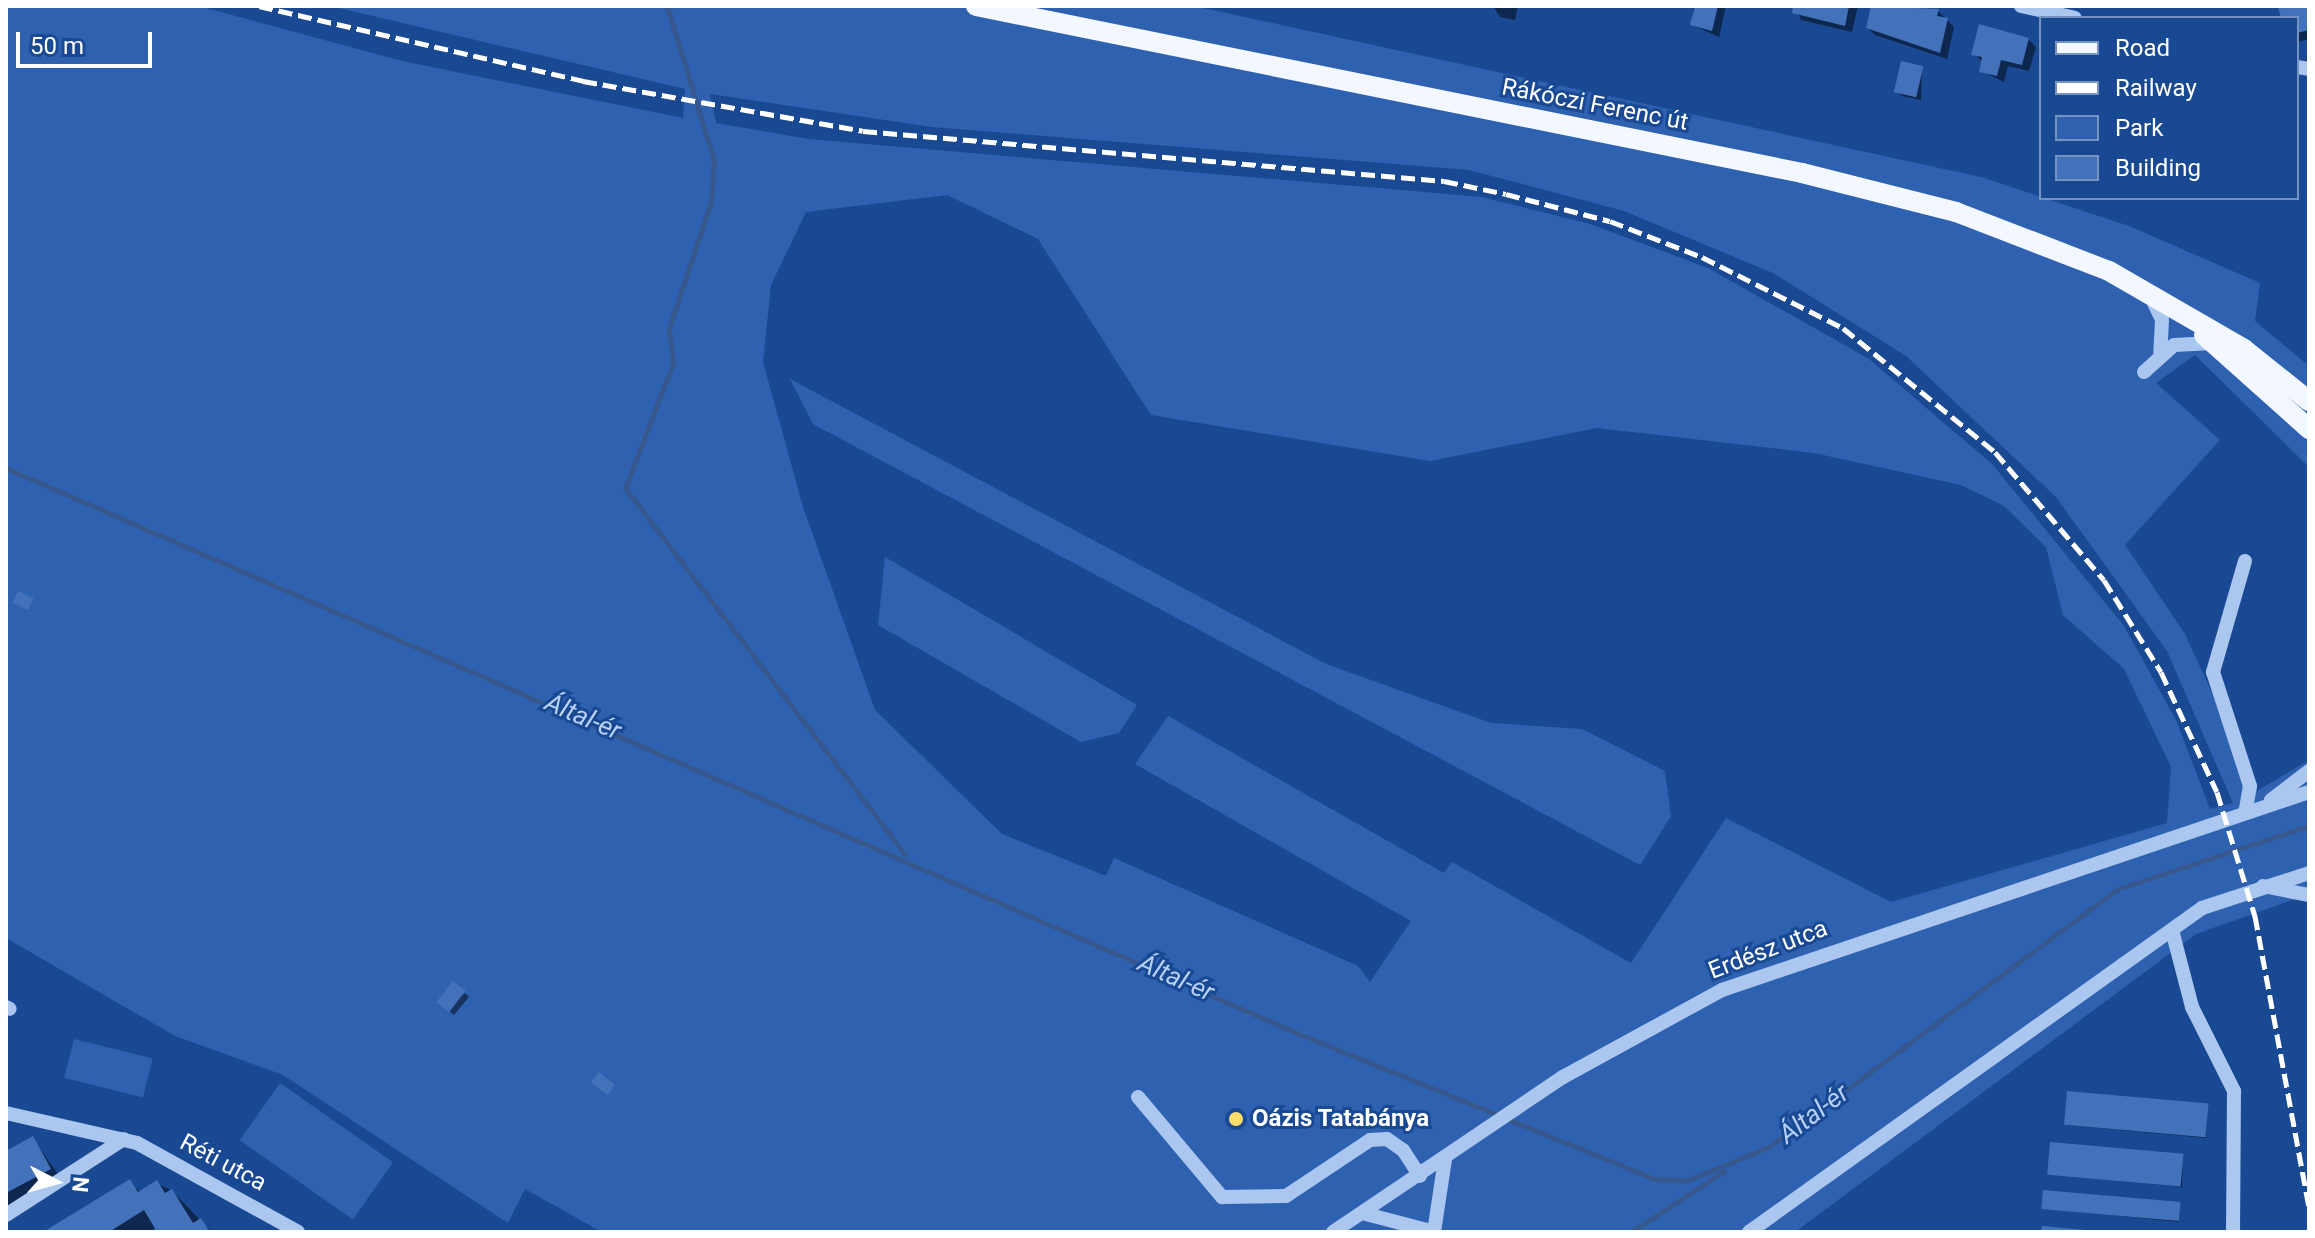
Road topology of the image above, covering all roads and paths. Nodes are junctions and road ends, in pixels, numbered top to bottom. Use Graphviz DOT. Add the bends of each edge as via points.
graph roads {
  1 [pos="976,6"];
  2 [pos="2029,7"];
  3 [pos="2067,16"];
  4 [pos="2149,294"];
  5 [pos="2185,315"];
  6 [pos="2212,343"];
  7 [pos="2160,353"];
  8 [pos="2144,372"];
  9 [pos="2309,401"];
  10 [pos="2309,429"];
  11 [pos="2245,561"];
  12 [pos="2309,771"];
  13 [pos="2309,792"];
  14 [pos="2265,806"];
  15 [pos="2245,813"];
  16 [pos="2309,873"];
  17 [pos="2259,885"];
  18 [pos="2309,895"];
  19 [pos="2172,930"];
  20 [pos="1138,1097"];
  21 [pos="6,1113"];
  22 [pos="124,1139"];
  23 [pos="1445,1159"];
  24 [pos="1420,1176"];
  25 [pos="1362,1213"];
  26 [pos="6,1215"];
  27 [pos="298,1232"];
  28 [pos="1333,1232"];
  29 [pos="1435,1232"];
  30 [pos="1749,1232"];
  31 [pos="2233,1232"];
  1 -- 4 [label="main road, Rákóczi Ferenc út" via="1895,196 2027,235"];
  2 -- 3 [label="street"];
  4 -- 5 [label="main road, Rákóczi Ferenc út"];
  4 -- 7 [label="street" via="2162,320"];
  5 -- 6 [label="main road, Rákóczi Ferenc út"];
  5 -- 9 [label="main road, Rákóczi Ferenc út"];
  6 -- 7 [label="street" via="2188,341"];
  6 -- 10 [label="main road, Rákóczi Ferenc út"];
  7 -- 8 [label="street"];
  11 -- 15 [label="street" via="2213,672 2250,786"];
  12 -- 14 [label="street, Erdész utca"];
  13 -- 14 [label="street, Erdész utca"];
  14 -- 15 [label="street, Erdész utca"];
  15 -- 23 [label="street, Erdész utca" via="1773,969 1677,1011 1563,1077"];
  16 -- 17 [label="street"];
  17 -- 18 [label="street"];
  17 -- 19 [label="street" via="2214,902"];
  19 -- 30 [label="street"];
  19 -- 31 [label="street" via="2192,1007 2234,1091"];
  20 -- 24 [label="street" via="1222,1197 1286,1196 1370,1140 1387,1139 1403,1150"];
  21 -- 22 [label="street, Réti utca"];
  22 -- 26 [label="street"];
  22 -- 27 [label="street, Réti utca" via="234,1191"];
  23 -- 24 [label="street, Erdész utca"];
  23 -- 29 [label="street"];
  24 -- 25 [label="street, Erdész utca"];
  25 -- 28 [label="street, Erdész utca"];
  25 -- 29 [label="street"];
}
